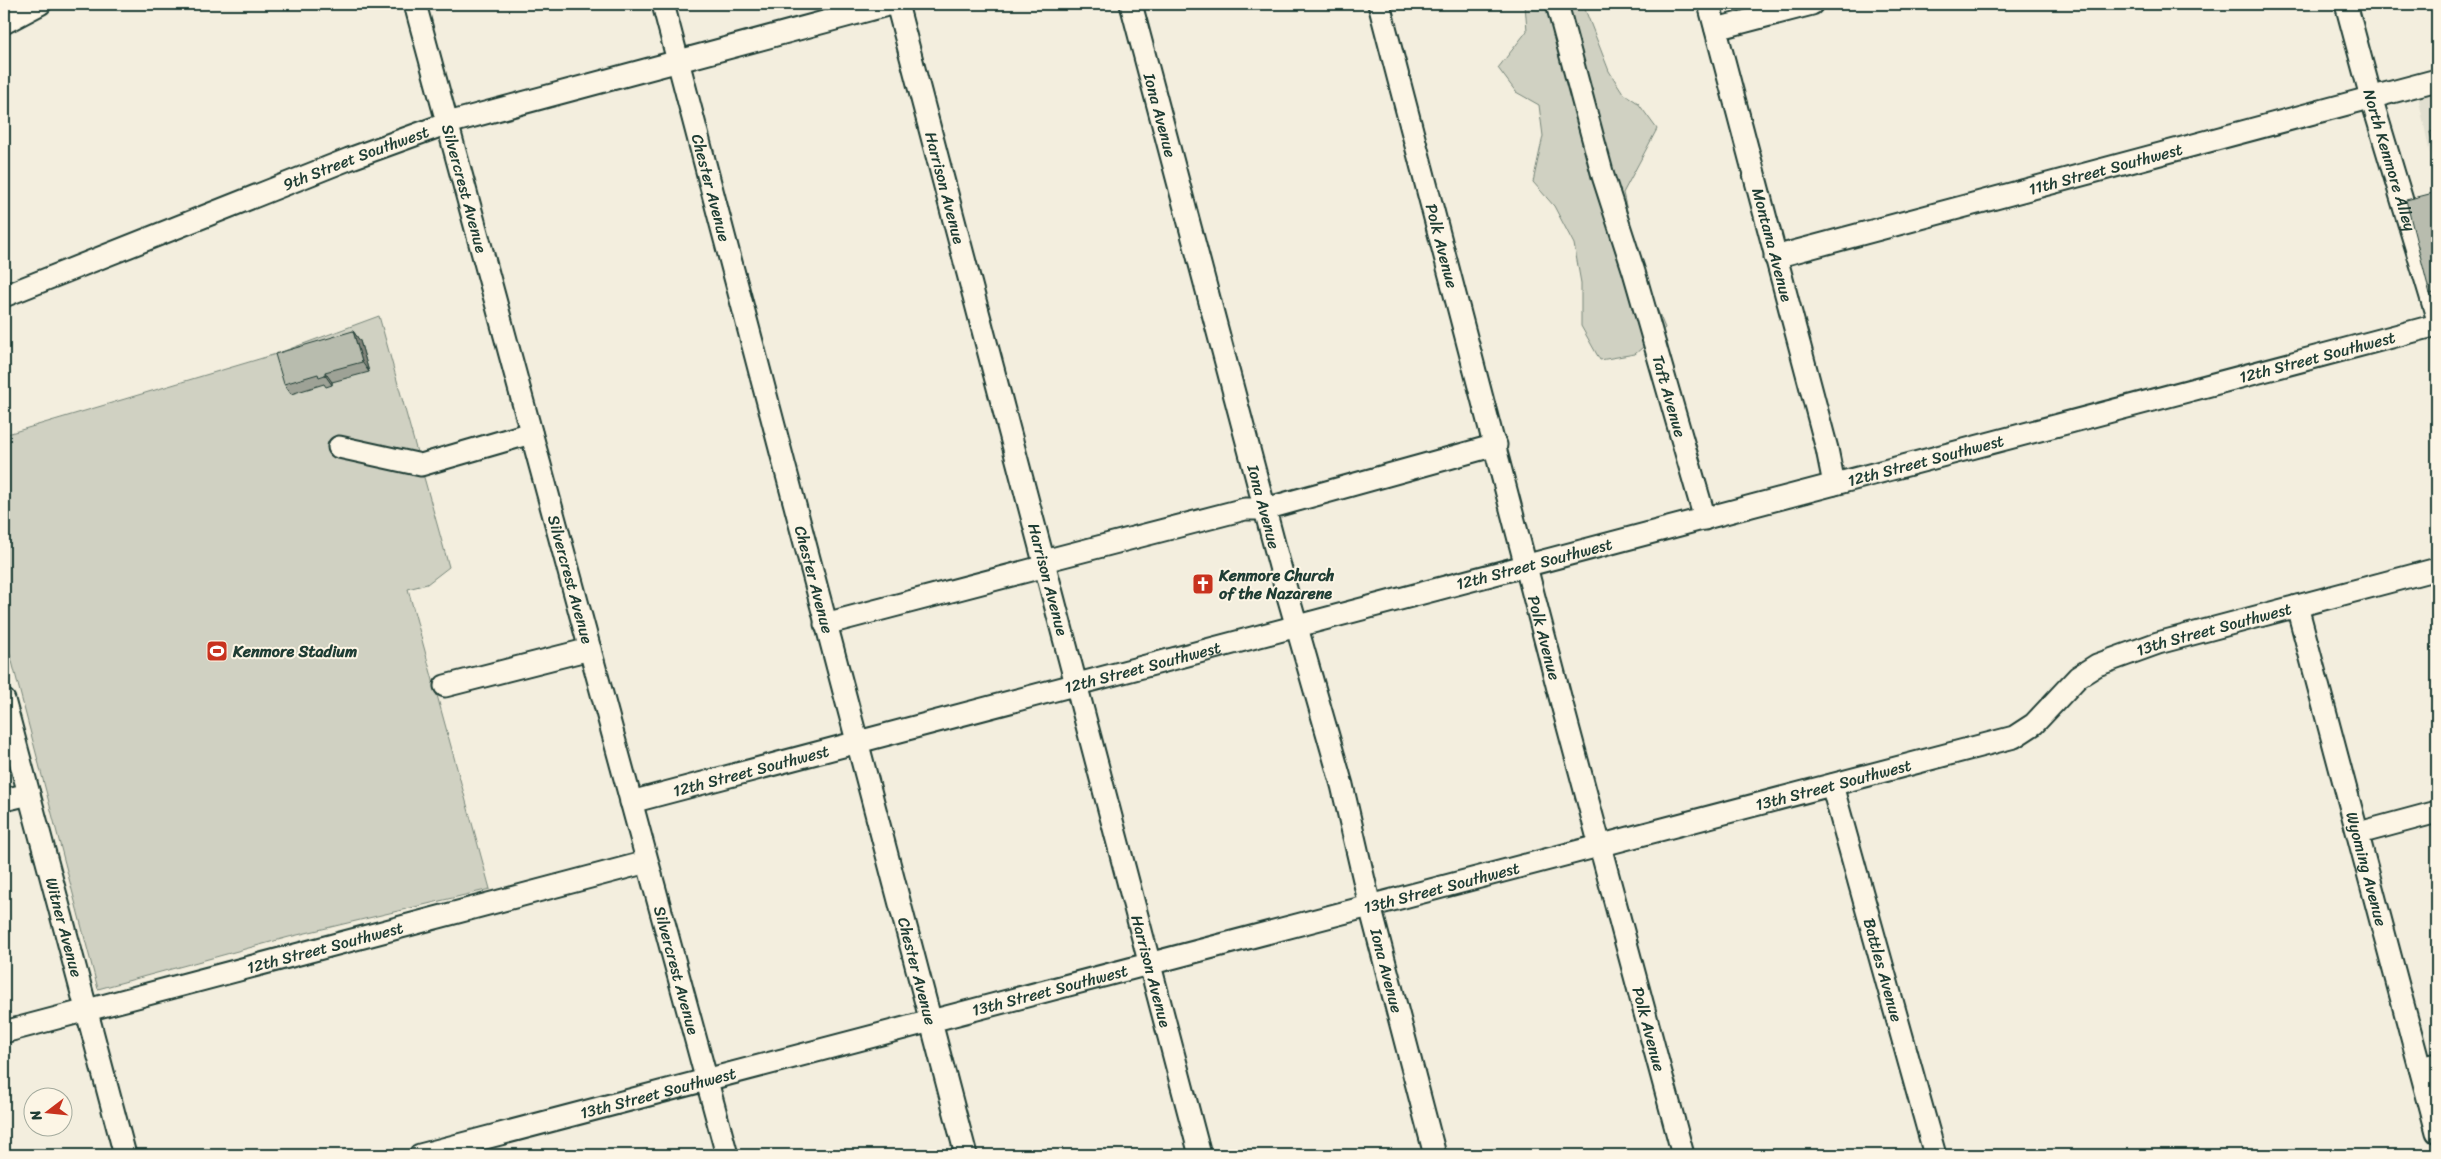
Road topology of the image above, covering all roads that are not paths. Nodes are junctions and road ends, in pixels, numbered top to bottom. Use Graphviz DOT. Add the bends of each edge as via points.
graph roads {
  1 [pos="40,4"];
  2 [pos="415,4"];
  3 [pos="663,4"];
  4 [pos="891,4"];
  5 [pos="897,4"];
  6 [pos="1131,4"];
  7 [pos="1379,4"];
  8 [pos="1557,4"];
  9 [pos="1709,4"];
  10 [pos="1812,4"];
  11 [pos="2346,4"];
  12 [pos="4,23"];
  13 [pos="1716,29"];
  14 [pos="678,62"];
  15 [pos="2437,80"];
  16 [pos="2370,97"];
  17 [pos="448,123"];
  18 [pos="1775,257"];
  19 [pos="4,296"];
  20 [pos="2437,317"];
  21 [pos="2437,325"];
  22 [pos="531,433"];
  23 [pos="1496,446"];
  24 [pos="339,447"];
  25 [pos="1834,484"];
  26 [pos="1264,509"];
  27 [pos="1705,519"];
  28 [pos="1045,564"];
  29 [pos="1527,566"];
  30 [pos="2437,568"];
  31 [pos="2297,606"];
  32 [pos="825,624"];
  33 [pos="1297,627"];
  34 [pos="590,648"];
  35 [pos="1077,684"];
  36 [pos="445,686"];
  37 [pos="4,700"];
  38 [pos="857,742"];
  39 [pos="1832,785"];
  40 [pos="29,794"];
  41 [pos="4,800"];
  42 [pos="631,802"];
  43 [pos="2437,812"];
  44 [pos="2359,833"];
  45 [pos="1602,845"];
  46 [pos="647,862"];
  47 [pos="1370,906"];
  48 [pos="1150,964"];
  49 [pos="86,1012"];
  50 [pos="931,1020"];
  51 [pos="4,1032"];
  52 [pos="2429,1066"];
  53 [pos="707,1081"];
  54 [pos="2437,1132"];
  55 [pos="125,1155"];
  56 [pos="420,1155"];
  57 [pos="727,1155"];
  58 [pos="966,1155"];
  59 [pos="1200,1155"];
  60 [pos="1435,1155"];
  61 [pos="1683,1155"];
  62 [pos="1935,1155"];
  1 -- 12 [label="street"];
  2 -- 17 [label="street, Silvercrest Avenue"];
  3 -- 14 [label="street, Chester Avenue"];
  4 -- 14 [label="street, 9th Street Southwest"];
  5 -- 28 [label="street, Harrison Avenue"];
  6 -- 26 [label="street, Iona Avenue"];
  7 -- 23 [label="street, Polk Avenue"];
  8 -- 27 [label="street, Taft Avenue" via="1602,176 1634,272"];
  9 -- 13 [label="street, Montana Avenue"];
  10 -- 13 [label="street"];
  11 -- 16 [label="street, North Kenmore Alley"];
  13 -- 18 [label="street, Montana Avenue"];
  14 -- 17 [label="street, 9th Street Southwest"];
  14 -- 32 [label="street, Chester Avenue"];
  15 -- 16 [label="street, 11th Street Southwest"];
  16 -- 18 [label="street, 11th Street Southwest"];
  16 -- 20 [label="street, North Kenmore Alley"];
  17 -- 19 [label="street, 9th Street Southwest"];
  17 -- 22 [label="street, Silvercrest Avenue"];
  18 -- 25 [label="street, Montana Avenue"];
  21 -- 25 [label="street, 12th Street Southwest"];
  22 -- 24 [label="street" via="424,464"];
  22 -- 34 [label="street, Silvercrest Avenue"];
  23 -- 26 [label="street"];
  23 -- 29 [label="street, Polk Avenue"];
  25 -- 27 [label="street, 12th Street Southwest"];
  26 -- 28 [label="street" via="1245,509"];
  26 -- 33 [label="street, Iona Avenue"];
  27 -- 29 [label="street, 12th Street Southwest"];
  28 -- 32 [label="street"];
  28 -- 35 [label="street, Harrison Avenue"];
  29 -- 33 [label="street, 12th Street Southwest"];
  29 -- 45 [label="street, Polk Avenue"];
  30 -- 31 [label="street, 13th Street Southwest"];
  31 -- 39 [label="street, 13th Street Southwest" via="2158,644 2097,665 2078,677 2034,724 2014,738"];
  31 -- 44 [label="street, Wyoming Avenue"];
  32 -- 38 [label="street, Chester Avenue"];
  33 -- 35 [label="street, 12th Street Southwest"];
  33 -- 47 [label="street, Iona Avenue" via="1342,785"];
  34 -- 36 [label="street"];
  34 -- 42 [label="street, Silvercrest Avenue"];
  35 -- 38 [label="street, 12th Street Southwest"];
  35 -- 48 [label="street, Harrison Avenue"];
  37 -- 40 [label="street, Witner Avenue"];
  38 -- 42 [label="street, 12th Street Southwest"];
  38 -- 50 [label="street, Chester Avenue"];
  39 -- 45 [label="street, 13th Street Southwest"];
  39 -- 62 [label="street, Battles Avenue"];
  40 -- 41 [label="street"];
  40 -- 49 [label="street, Witner Avenue"];
  42 -- 46 [label="street, Silvercrest Avenue"];
  43 -- 44 [label="street"];
  44 -- 52 [label="street, Wyoming Avenue"];
  45 -- 47 [label="street, 13th Street Southwest"];
  45 -- 61 [label="street, Polk Avenue"];
  46 -- 49 [label="street, 12th Street Southwest"];
  46 -- 53 [label="street, Silvercrest Avenue"];
  47 -- 48 [label="street, 13th Street Southwest"];
  47 -- 60 [label="street, Iona Avenue"];
  48 -- 50 [label="street, 13th Street Southwest"];
  48 -- 59 [label="street, Harrison Avenue"];
  49 -- 51 [label="street, 12th Street Southwest"];
  49 -- 55 [label="street, Witner Avenue"];
  50 -- 53 [label="street, 13th Street Southwest"];
  50 -- 58 [label="street, Chester Avenue"];
  52 -- 54 [label="street, Wyoming Avenue"];
  53 -- 56 [label="street, 13th Street Southwest"];
  53 -- 57 [label="street, Silvercrest Avenue"];
}
